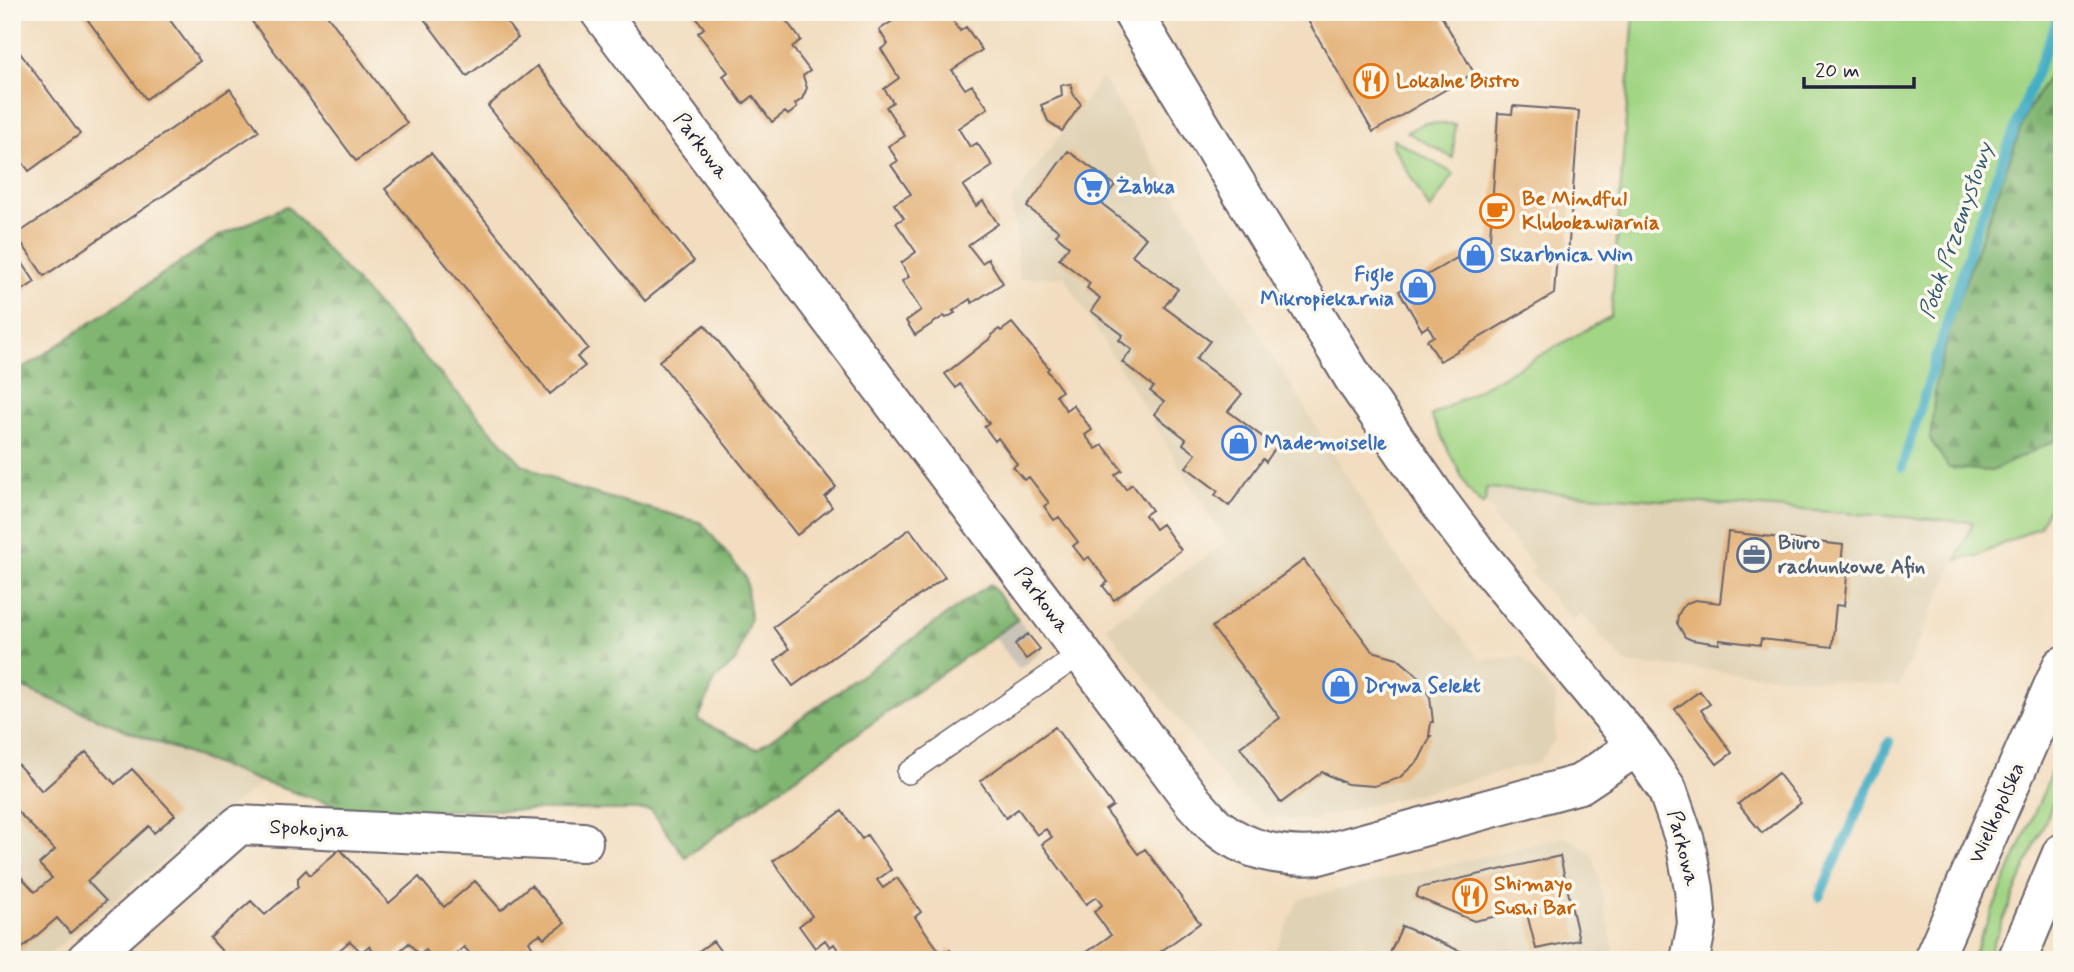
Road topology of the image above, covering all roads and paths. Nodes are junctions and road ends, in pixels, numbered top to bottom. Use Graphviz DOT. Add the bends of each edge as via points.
graph roads {
  1 [pos="600,12"];
  2 [pos="1132,12"];
  3 [pos="1082,653"];
  4 [pos="2062,666"];
  5 [pos="1637,746"];
  6 [pos="908,773"];
  7 [pos="583,842"];
  8 [pos="2062,853"];
  9 [pos="86,960"];
  10 [pos="1690,960"];
  11 [pos="1933,960"];
  12 [pos="2017,960"];
  1 -- 3 [label="street, Parkowa"];
  2 -- 5 [label="street, Parkowa" via="1393,436 1474,549"];
  3 -- 5 [label="street, Parkowa" via="1194,803 1219,829 1277,854 1296,857 1341,850 1580,784"];
  3 -- 6 [label="lane"];
  4 -- 11 [label="street, Wielkopolska"];
  5 -- 10 [label="street, Parkowa" via="1667,789 1685,841 1697,924"];
  7 -- 9 [label="street, Spokojna" via="239,825"];
  8 -- 12 [label="street"];
}
